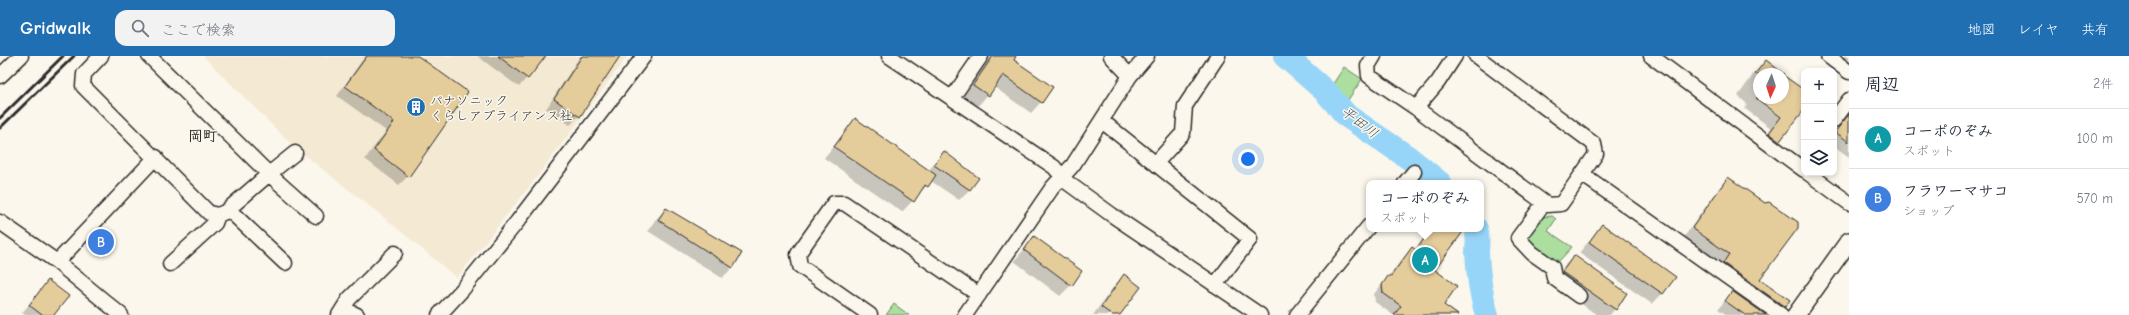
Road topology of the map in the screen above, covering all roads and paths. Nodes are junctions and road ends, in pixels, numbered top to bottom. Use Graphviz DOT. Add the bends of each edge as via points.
graph roads {
  1 [pos="21,56"];
  2 [pos="101,56"];
  3 [pos="149,56"];
  4 [pos="644,56"];
  5 [pos="889,56"];
  6 [pos="981,56"];
  7 [pos="1111,56"];
  8 [pos="1147,56"];
  9 [pos="1218,56"];
  10 [pos="1374,56"];
  11 [pos="1455,56"];
  12 [pos="1476,56"];
  13 [pos="1652,56"];
  14 [pos="1828,56"];
  15 [pos="905,60"];
  16 [pos="1849,72"];
  17 [pos="0,76"];
  18 [pos="1130,76"];
  19 [pos="952,98"];
  20 [pos="1849,100"];
  21 [pos="1416,108"];
  22 [pos="1837,116"];
  23 [pos="1102,121"];
  24 [pos="295,153"];
  25 [pos="156,157"];
  26 [pos="1156,163"];
  27 [pos="1801,166"];
  28 [pos="1414,172"];
  29 [pos="269,174"];
  30 [pos="1582,174"];
  31 [pos="1814,176"];
  32 [pos="1062,177"];
  33 [pos="1407,180"];
  34 [pos="1544,203"];
  35 [pos="1849,203"];
  36 [pos="224,212"];
  37 [pos="316,216"];
  38 [pos="0,222"];
  39 [pos="1366,230"];
  40 [pos="1849,241"];
  41 [pos="395,253"];
  42 [pos="57,262"];
  43 [pos="170,264"];
  44 [pos="285,264"];
  45 [pos="1215,285"];
  46 [pos="979,295"];
  47 [pos="1579,296"];
  48 [pos="341,312"];
  49 [pos="122,315"];
  50 [pos="357,315"];
  51 [pos="439,315"];
  52 [pos="870,315"];
  53 [pos="965,315"];
  54 [pos="1260,315"];
  55 [pos="1297,315"];
  56 [pos="1781,315"];
  57 [pos="1796,315"];
  1 -- 17 [label="street"];
  2 -- 25 [label="street" via="84,74 83,86"];
  3 -- 29 [label="street"];
  4 -- 51 [label="street" via="517,222"];
  5 -- 15 [label="street"];
  6 -- 19 [label="street"];
  7 -- 18 [label="street"];
  8 -- 18 [label="street"];
  9 -- 26 [label="street" via="1185,106 1183,133"];
  10 -- 21 [label="street" via="1368,66 1369,76"];
  11 -- 21 [label="street"];
  12 -- 30 [label="street" via="1594,144 1596,154"];
  13 -- 27 [label="street"];
  14 -- 16 [label="street"];
  15 -- 19 [label="street"];
  18 -- 23 [label="street"];
  19 -- 32 [label="street" via="1054,167"];
  20 -- 22 [label="street"];
  21 -- 34 [label="street"];
  23 -- 26 [label="street"];
  23 -- 32 [label="street"];
  24 -- 29 [label="street"];
  25 -- 36 [label="street" via="210,213"];
  25 -- 42 [label="street"];
  26 -- 45 [label="street" via="1250,239"];
  28 -- 33 [label="street"];
  29 -- 36 [label="street"];
  29 -- 37 [label="street"];
  30 -- 34 [label="street" via="1561,204"];
  30 -- 56 [label="street"];
  31 -- 35 [label="street"];
  32 -- 45 [label="street" via="1112,215"];
  32 -- 46 [label="street"];
  34 -- 47 [label="street" via="1518,238 1532,253 1552,267 1554,278"];
  36 -- 43 [label="street"];
  36 -- 44 [label="street"];
  38 -- 42 [label="street"];
  39 -- 55 [label="street"];
  40 -- 57 [label="main road"];
  41 -- 48 [label="street" via="349,299"];
  42 -- 49 [label="street"];
  45 -- 54 [label="street"];
  46 -- 52 [label="street" via="844,203 834,204 798,254 800,266"];
  46 -- 53 [label="street"];
  48 -- 50 [label="street"];
}
